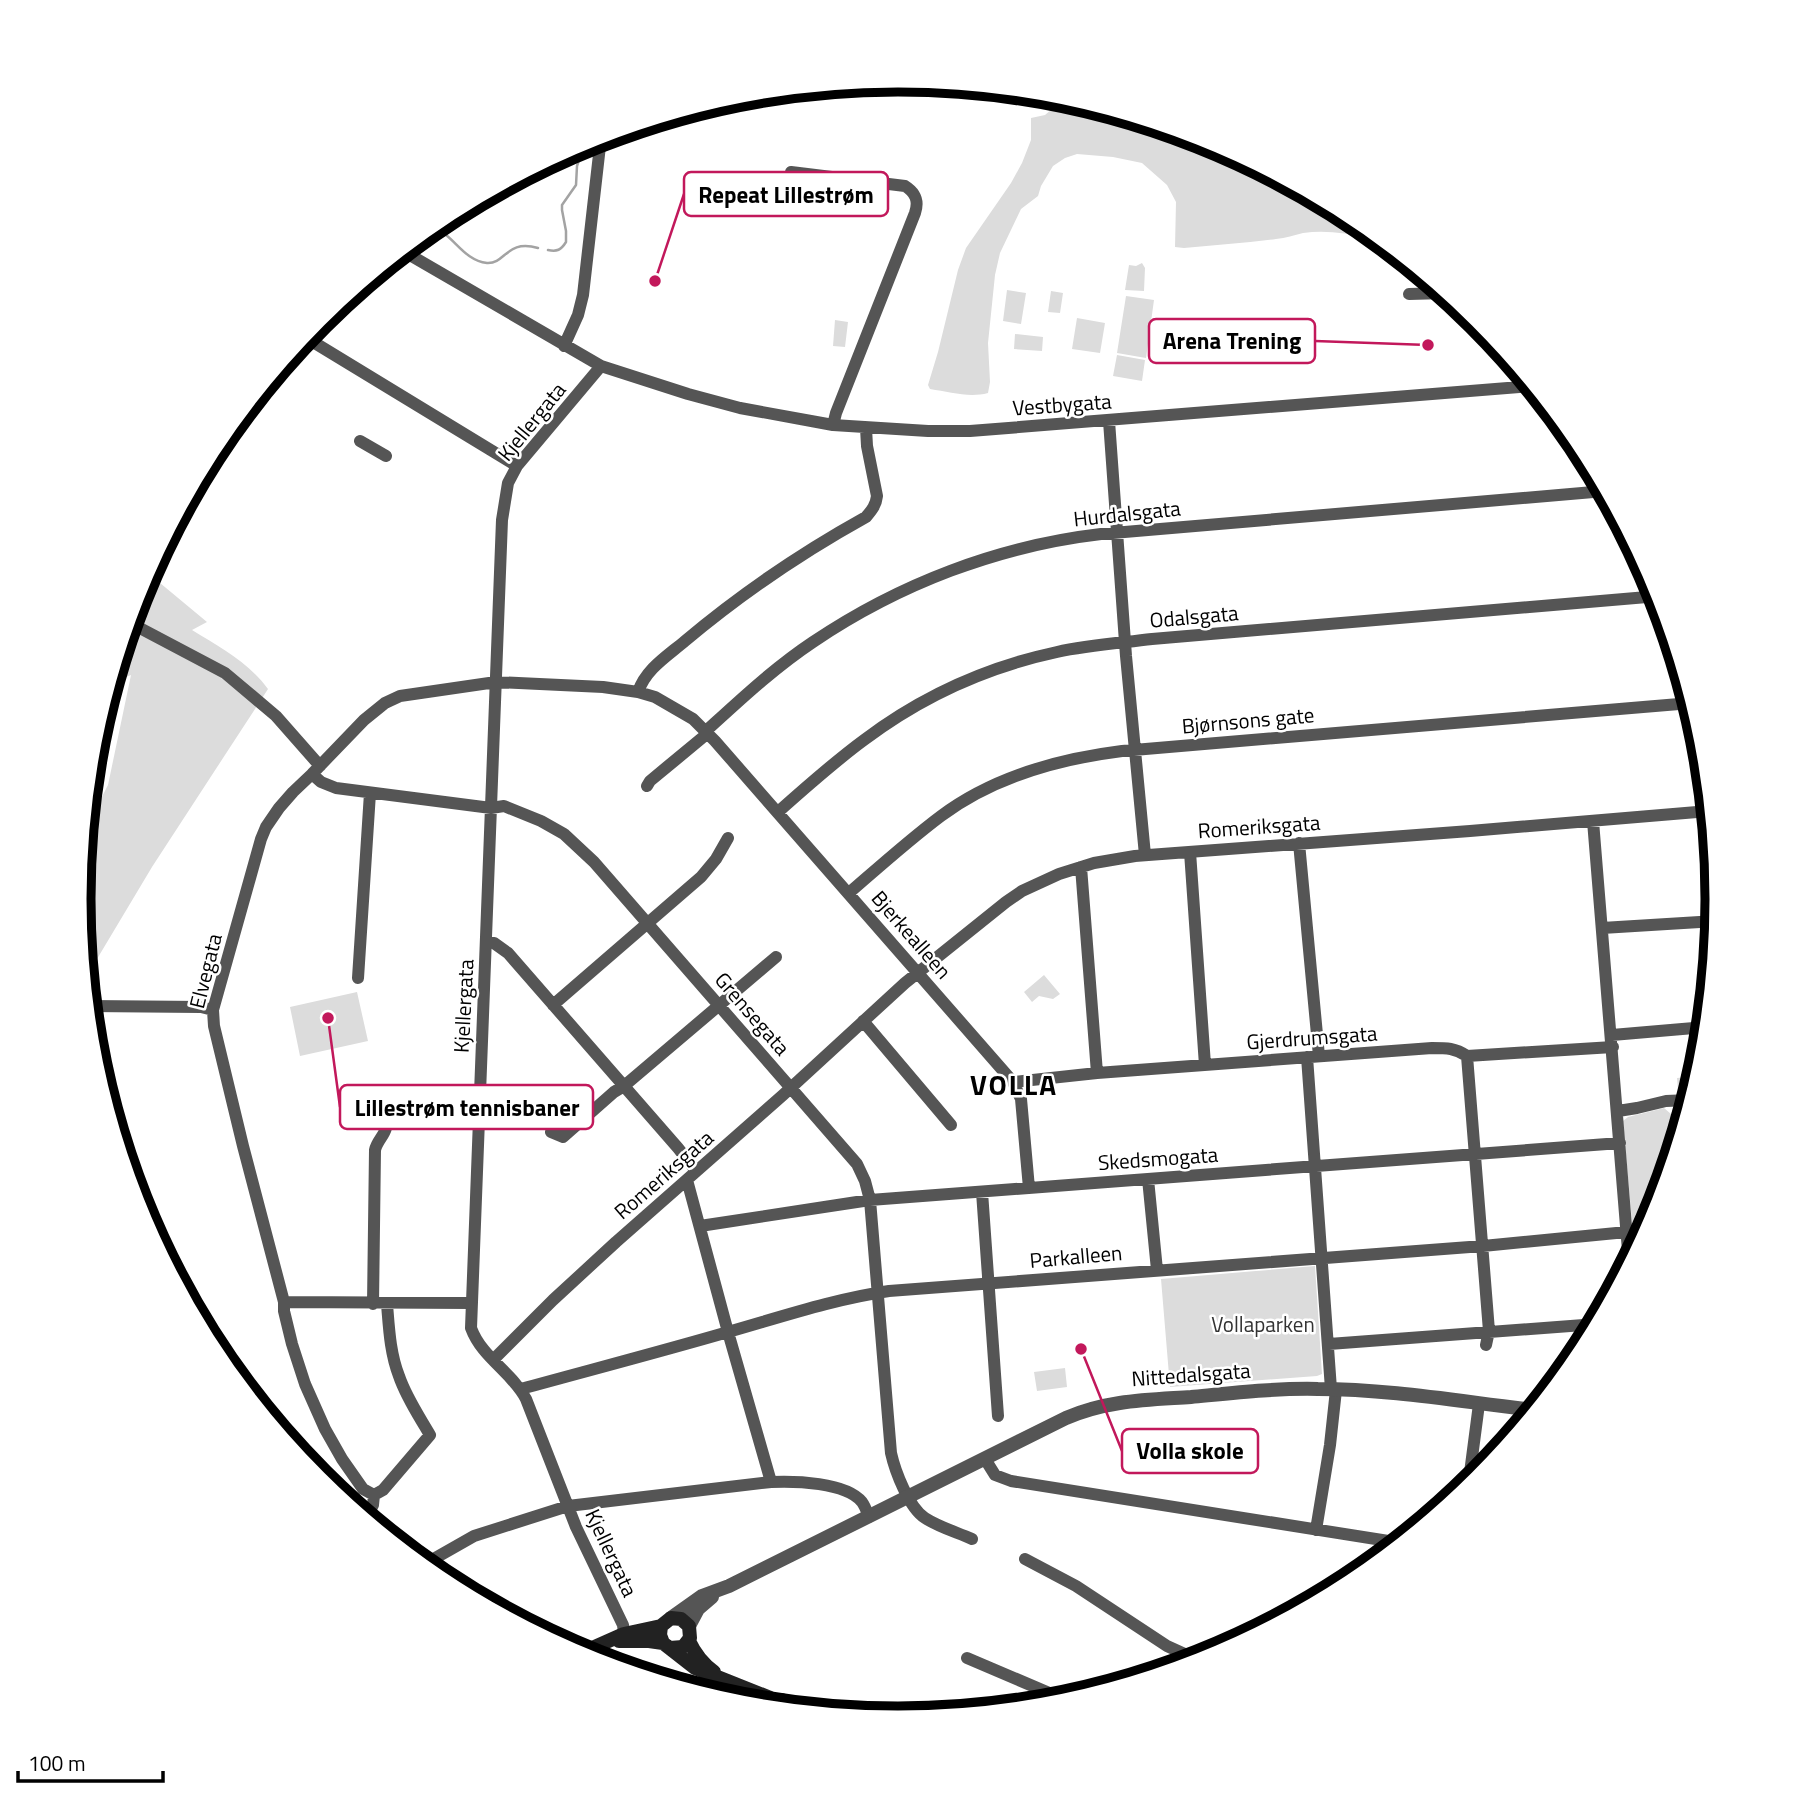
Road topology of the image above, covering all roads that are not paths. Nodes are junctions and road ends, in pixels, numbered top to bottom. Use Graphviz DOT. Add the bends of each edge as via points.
graph roads {
  1 [pos="600,149"];
  2 [pos="791,172"];
  3 [pos="411,256"];
  4 [pos="1432,293"];
  5 [pos="1409,294"];
  6 [pos="315,343"];
  7 [pos="565,345"];
  8 [pos="601,366"];
  9 [pos="1522,386"];
  10 [pos="1109,421"];
  11 [pos="833,425"];
  12 [pos="866,429"];
  13 [pos="360,441"];
  14 [pos="386,456"];
  15 [pos="517,466"];
  16 [pos="1595,492"];
  17 [pos="1117,533"];
  18 [pos="1648,597"];
  19 [pos="139,626"];
  20 [pos="1126,642"];
  21 [pos="496,682"];
  22 [pos="638,692"];
  23 [pos="1681,704"];
  24 [pos="707,732"];
  25 [pos="1135,750"];
  26 [pos="316,770"];
  27 [pos="647,786"];
  28 [pos="370,793"];
  29 [pos="491,808"];
  30 [pos="778,812"];
  31 [pos="1701,812"];
  32 [pos="1593,821"];
  33 [pos="728,838"];
  34 [pos="1299,843"];
  35 [pos="1190,852"];
  36 [pos="1145,855"];
  37 [pos="1081,867"];
  38 [pos="849,893"];
  39 [pos="1705,922"];
  40 [pos="648,924"];
  41 [pos="1602,928"];
  42 [pos="486,941"];
  43 [pos="776,957"];
  44 [pos="917,973"];
  45 [pos="358,978"];
  46 [pos="553,1005"];
  47 [pos="98,1006"];
  48 [pos="719,1006"];
  49 [pos="213,1010"];
  50 [pos="863,1021"];
  51 [pos="1695,1028"];
  52 [pos="1612,1041"];
  53 [pos="1467,1056"];
  54 [pos="1313,1057"];
  55 [pos="1205,1065"];
  56 [pos="1097,1073"];
  57 [pos="1013,1082"];
  58 [pos="624,1086"];
  59 [pos="791,1088"];
  60 [pos="1680,1100"];
  61 [pos="385,1109"];
  62 [pos="1618,1111"];
  63 [pos="951,1125"];
  64 [pos="551,1132"];
  65 [pos="1620,1143"];
  66 [pos="1475,1154"];
  67 [pos="1314,1166"];
  68 [pos="692,1176"];
  69 [pos="1148,1179"];
  70 [pos="1029,1188"];
  71 [pos="982,1192"];
  72 [pos="870,1200"];
  73 [pos="700,1226"];
  74 [pos="1635,1231"];
  75 [pos="1627,1232"];
  76 [pos="1483,1246"];
  77 [pos="1628,1246"];
  78 [pos="1322,1258"];
  79 [pos="1157,1270"];
  80 [pos="988,1284"];
  81 [pos="877,1292"];
  82 [pos="472,1303"];
  83 [pos="373,1304"];
  84 [pos="387,1304"];
  85 [pos="284,1306"];
  86 [pos="269,1309"];
  87 [pos="1584,1325"];
  88 [pos="1489,1331"];
  89 [pos="728,1332"];
  90 [pos="1329,1344"];
  91 [pos="1486,1345"];
  92 [pos="493,1360"];
  93 [pos="521,1389"];
  94 [pos="1334,1390"];
  95 [pos="1479,1404"];
  96 [pos="1525,1409"];
  97 [pos="998,1416"];
  98 [pos="985,1459"];
  99 [pos="1471,1468"];
  100 [pos="771,1482"];
  101 [pos="907,1493"];
  102 [pos="374,1495"];
  103 [pos="568,1506"];
  104 [pos="370,1510"];
  105 [pos="869,1517"];
  106 [pos="1316,1530"];
  107 [pos="972,1539"];
  108 [pos="1388,1541"];
  109 [pos="433,1559"];
  110 [pos="1025,1559"];
  111 [pos="724,1588"];
  112 [pos="666,1622"];
  113 [pos="689,1634"];
  114 [pos="624,1637"];
  115 [pos="666,1645"];
  116 [pos="593,1647"];
  117 [pos="1178,1657"];
  118 [pos="967,1658"];
  119 [pos="722,1679"];
  120 [pos="1048,1692"];
  121 [pos="762,1695"];
  1 -- 7 [label="street" via="583,295"];
  2 -- 11 [label="street" via="899,185 911,190 917,200"];
  3 -- 7 [label="street, Vestbygata"];
  4 -- 5 [label="street"];
  6 -- 15 [label="street"];
  7 -- 8 [label="street, Vestbygata"];
  8 -- 11 [label="street, Vestbygata" via="740,408"];
  8 -- 15 [label="street, Kjellergata"];
  9 -- 10 [label="street, Vestbygata"];
  10 -- 12 [label="street, Vestbygata" via="970,431"];
  10 -- 17 [label="street"];
  11 -- 12 [label="street, Vestbygata"];
  12 -- 22 [label="street" via="877,496 866,517 802,554 707,623 652,668"];
  13 -- 14 [label="street"];
  15 -- 21 [label="street, Kjellergata" via="508,483 502,520"];
  16 -- 17 [label="street, Hurdalsgata"];
  17 -- 20 [label="street"];
  17 -- 24 [label="street, Hurdalsgata" via="1011,551 900,592 811,643"];
  18 -- 20 [label="street, Odalsgata"];
  19 -- 26 [label="street" via="238,683 276,716"];
  20 -- 25 [label="street"];
  20 -- 30 [label="street, Odalsgata" via="1041,656 946,690 864,740"];
  21 -- 22 [label="street, Bjerkealleen"];
  21 -- 26 [label="street, Elvegata" via="400,696 385,703"];
  21 -- 29 [label="street, Kjellergata"];
  22 -- 24 [label="street, Bjerkealleen" via="673,706"];
  23 -- 25 [label="street, Bjørnsons gate"];
  24 -- 27 [label="street"];
  24 -- 30 [label="street, Bjerkealleen"];
  25 -- 36 [label="street"];
  25 -- 38 [label="street, Bjørnsons gate" via="1070,759 992,786 942,816"];
  26 -- 28 [label="street, Grensegata" via="321,782"];
  26 -- 49 [label="street, Elvegata" via="278,808 266,827"];
  28 -- 29 [label="street, Grensegata"];
  28 -- 45 [label="street"];
  29 -- 40 [label="street, Grensegata" via="504,806 564,834"];
  29 -- 42 [label="street, Kjellergata"];
  30 -- 38 [label="street, Bjerkealleen"];
  31 -- 32 [label="street, Romeriksgata"];
  32 -- 34 [label="street, Romeriksgata"];
  32 -- 41 [label="street"];
  33 -- 40 [label="street" via="701,877"];
  34 -- 35 [label="street, Romeriksgata"];
  34 -- 54 [label="street"];
  35 -- 36 [label="street, Romeriksgata"];
  35 -- 55 [label="street"];
  36 -- 37 [label="street, Romeriksgata"];
  37 -- 44 [label="street, Romeriksgata" via="1022,891"];
  37 -- 56 [label="street"];
  38 -- 44 [label="street, Bjerkealleen"];
  39 -- 41 [label="street"];
  40 -- 46 [label="street"];
  40 -- 48 [label="street, Grensegata"];
  41 -- 52 [label="street"];
  42 -- 46 [label="street" via="508,953"];
  42 -- 82 [label="street, Kjellergata"];
  43 -- 48 [label="street"];
  44 -- 50 [label="street, Romeriksgata"];
  44 -- 57 [label="street, Bjerkealleen"];
  46 -- 58 [label="street"];
  47 -- 49 [label="street"];
  48 -- 58 [label="street"];
  48 -- 59 [label="street, Grensegata"];
  49 -- 85 [label="street, Elvegata"];
  50 -- 59 [label="street, Romeriksgata"];
  50 -- 63 [label="street"];
  51 -- 52 [label="street, Gjerdrumsgata"];
  52 -- 53 [label="street, Gjerdrumsgata"];
  52 -- 62 [label="street"];
  53 -- 54 [label="street, Gjerdrumsgata" via="1450,1048"];
  53 -- 66 [label="street"];
  54 -- 55 [label="street, Gjerdrumsgata"];
  54 -- 67 [label="street"];
  55 -- 56 [label="street, Gjerdrumsgata"];
  56 -- 57 [label="street, Gjerdrumsgata"];
  57 -- 70 [label="street, Bjerkealleen" via="1021,1099"];
  58 -- 64 [label="street" via="562,1138"];
  58 -- 68 [label="street" via="678,1148"];
  59 -- 68 [label="street, Romeriksgata"];
  59 -- 72 [label="street, Grensegata" via="857,1164"];
  60 -- 62 [label="street"];
  61 -- 83 [label="street" via="386,1127 374,1150"];
  62 -- 65 [label="street"];
  65 -- 66 [label="street, Skedsmogata"];
  65 -- 75 [label="street"];
  66 -- 67 [label="street, Skedsmogata"];
  66 -- 76 [label="street"];
  67 -- 69 [label="street, Skedsmogata"];
  67 -- 78 [label="street"];
  68 -- 73 [label="street"];
  68 -- 92 [label="street, Romeriksgata"];
  69 -- 70 [label="street, Skedsmogata"];
  69 -- 79 [label="street"];
  70 -- 71 [label="street, Skedsmogata"];
  71 -- 72 [label="street, Skedsmogata"];
  71 -- 80 [label="street"];
  72 -- 73 [label="street, Skedsmogata"];
  72 -- 81 [label="street, Grensegata"];
  73 -- 89 [label="street"];
  74 -- 75 [label="street, Parkalleen"];
  75 -- 76 [label="street, Parkalleen"];
  75 -- 77 [label="street"];
  76 -- 78 [label="street, Parkalleen"];
  76 -- 88 [label="street"];
  78 -- 79 [label="street, Parkalleen"];
  78 -- 90 [label="street"];
  79 -- 80 [label="street, Parkalleen"];
  80 -- 81 [label="street, Parkalleen"];
  80 -- 97 [label="street"];
  81 -- 89 [label="street, Parkalleen"];
  81 -- 101 [label="street, Grensegata" via="891,1453"];
  82 -- 84 [label="street"];
  82 -- 92 [label="street, Kjellergata" via="475,1340"];
  83 -- 84 [label="street"];
  83 -- 85 [label="street"];
  84 -- 102 [label="street" via="398,1375 430,1435"];
  85 -- 86 [label="street"];
  85 -- 102 [label="street, Elvegata" via="305,1384 325,1429 363,1489"];
  87 -- 88 [label="street"];
  88 -- 90 [label="street"];
  88 -- 91 [label="street"];
  89 -- 93 [label="street, Parkalleen"];
  89 -- 100 [label="street"];
  90 -- 94 [label="street"];
  92 -- 93 [label="street, Kjellergata"];
  93 -- 103 [label="street, Kjellergata"];
  94 -- 95 [label="street, Nittedalsgata"];
  94 -- 98 [label="street, Nittedalsgata" via="1287,1389 1106,1405 1066,1418"];
  94 -- 106 [label="street"];
  95 -- 96 [label="street, Nittedalsgata"];
  95 -- 99 [label="street"];
  98 -- 101 [label="street, Nittedalsgata"];
  98 -- 106 [label="street" via="995,1475 1011,1481"];
  100 -- 103 [label="street"];
  100 -- 105 [label="street" via="796,1481 845,1491 861,1501"];
  101 -- 105 [label="street, Nittedalsgata"];
  101 -- 107 [label="street" via="922,1517"];
  102 -- 104 [label="street"];
  103 -- 109 [label="street" via="474,1536"];
  103 -- 114 [label="street, Kjellergata"];
  105 -- 111 [label="street, Nittedalsgata"];
  106 -- 108 [label="street"];
  110 -- 117 [label="street" via="1076,1586"];
  111 -- 112 [label="street, Nittedalsgata" via="702,1596"];
  111 -- 113 [label="street, Nittedalsgata" via="698,1609"];
  112 -- 113 [label="main road" via="681,1619"];
  112 -- 114 [label="main road, Nittedalsgata"];
  112 -- 115 [label="main road" via="660,1635"];
  113 -- 115 [label="main road" via="678,1649"];
  113 -- 119 [label="main road" via="695,1653"];
  114 -- 115 [label="main road, Nittedalsgata"];
  114 -- 116 [label="main road, Nittedalsgata"];
  115 -- 119 [label="main road" via="701,1672"];
  118 -- 120 [label="street"];
  119 -- 121 [label="main road"];
}
